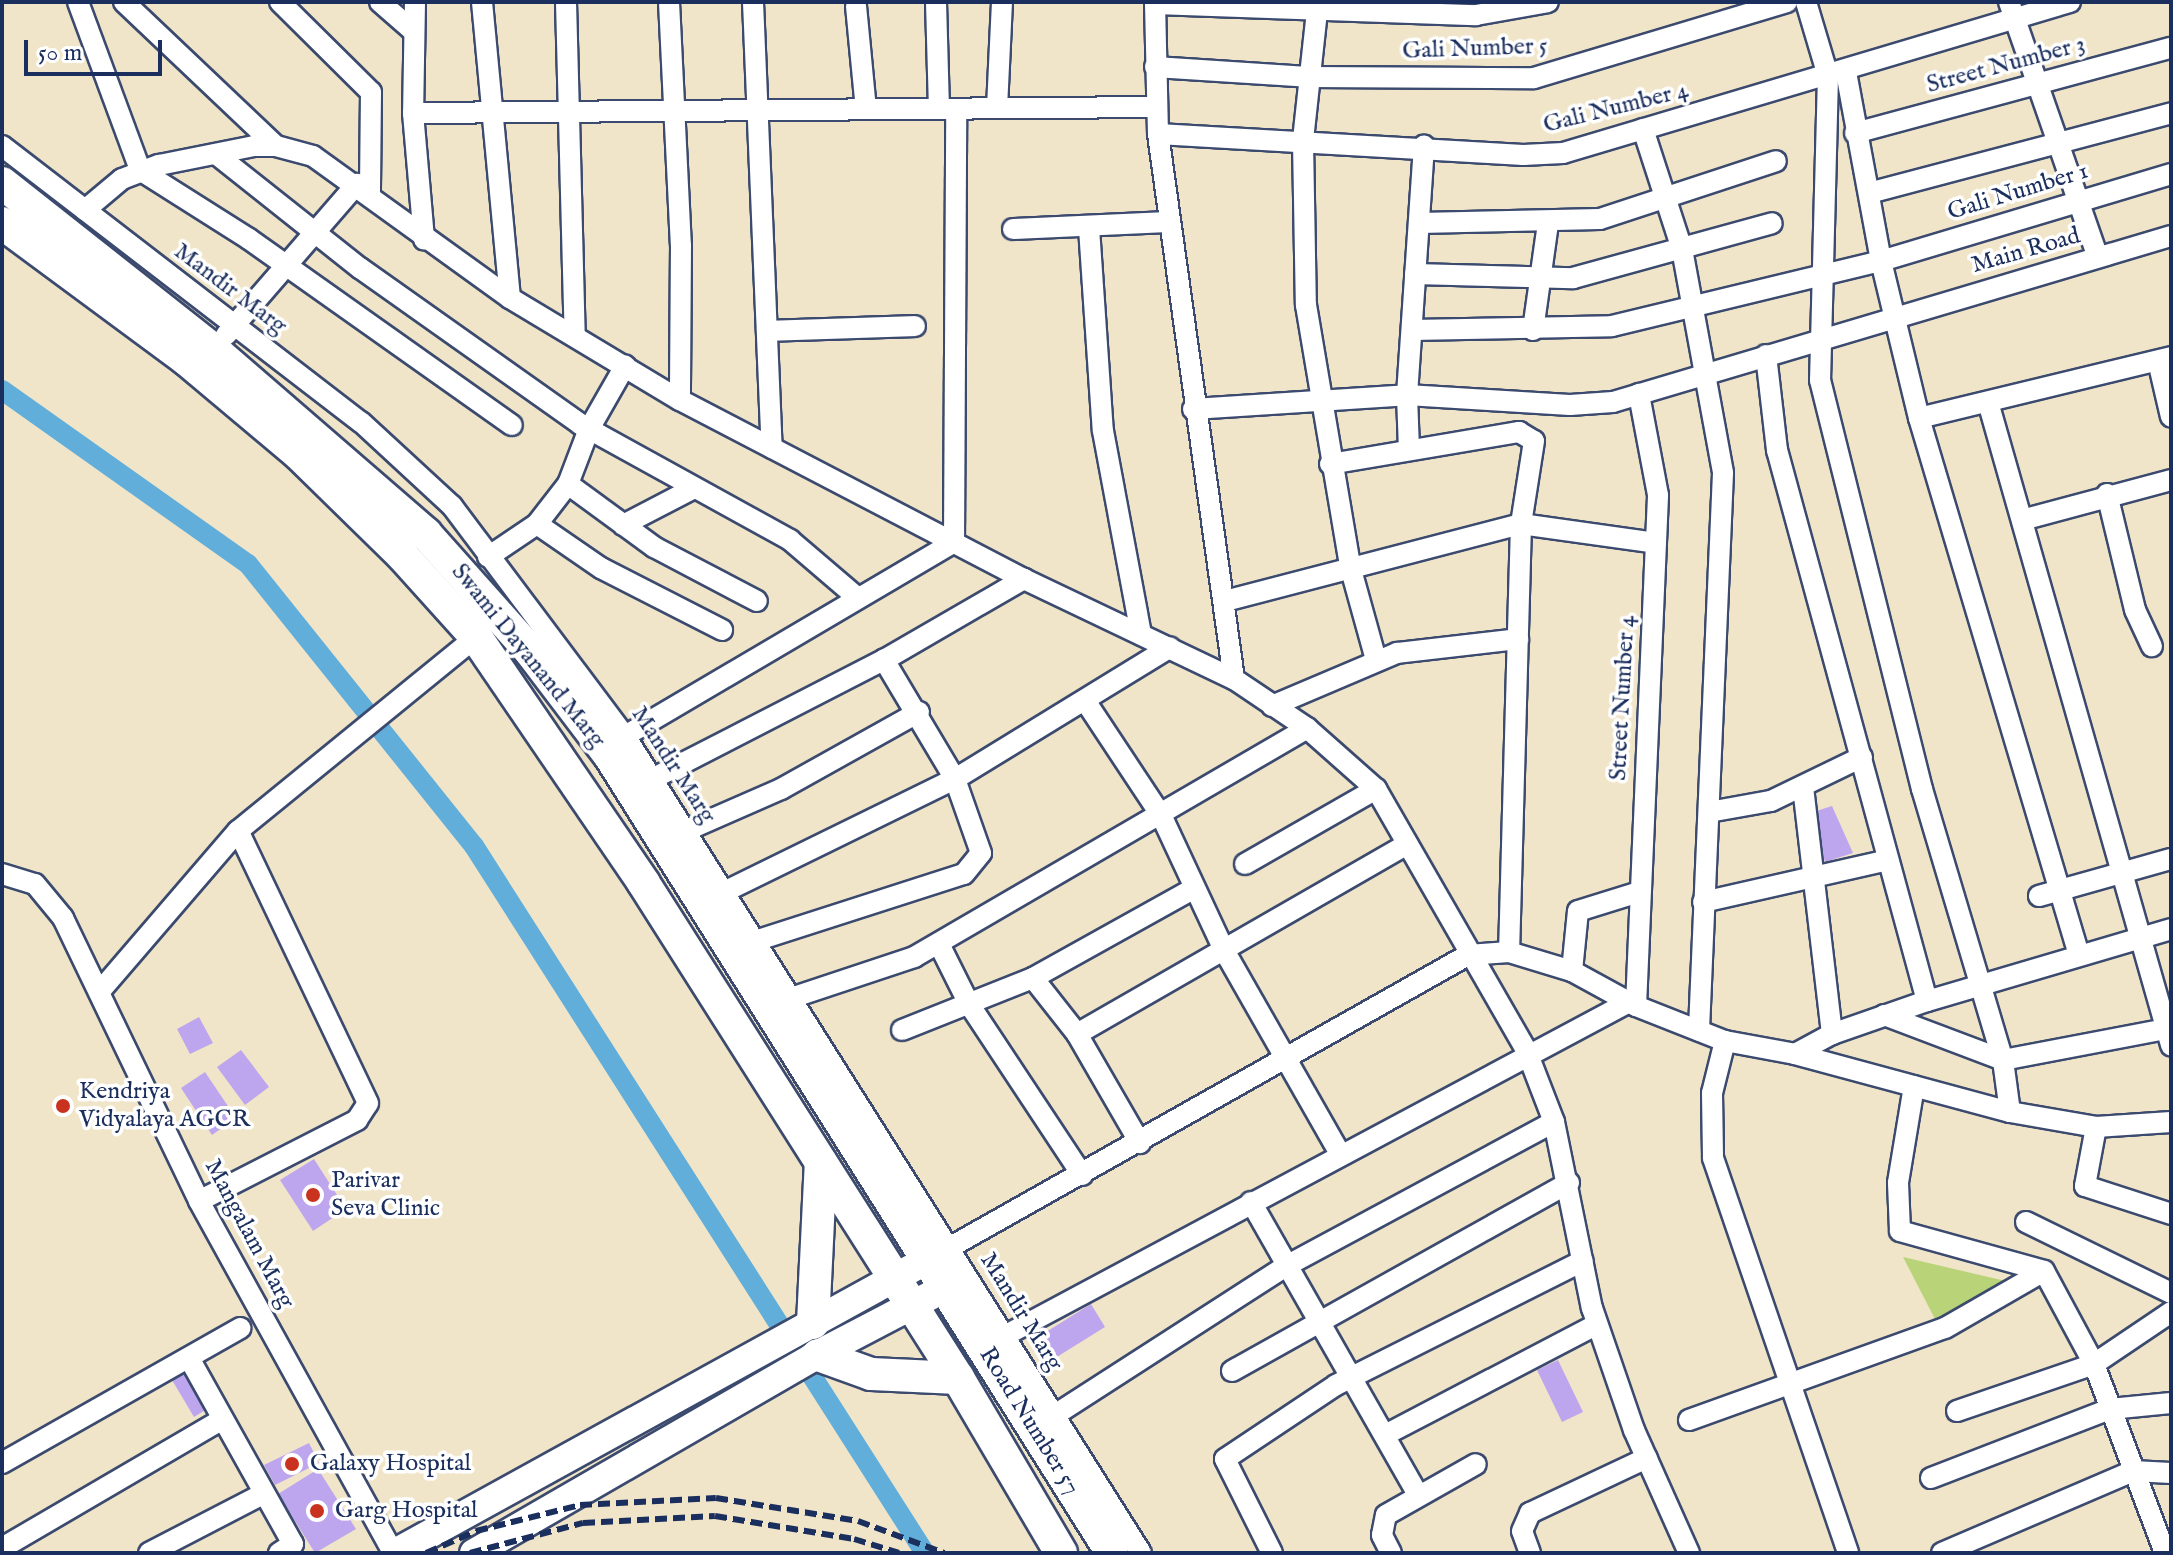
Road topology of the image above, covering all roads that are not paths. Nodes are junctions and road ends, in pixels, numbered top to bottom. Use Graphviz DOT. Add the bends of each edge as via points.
graph roads {
  1 [pos="78,2"];
  2 [pos="124,2"];
  3 [pos="280,2"];
  4 [pos="380,2"];
  5 [pos="415,2"];
  6 [pos="482,2"];
  7 [pos="566,2"];
  8 [pos="669,2"];
  9 [pos="753,2"];
  10 [pos="936,2"];
  11 [pos="1002,2"];
  12 [pos="1548,2"];
  13 [pos="1787,2"];
  14 [pos="1806,2"];
  15 [pos="2070,2"];
  16 [pos="1155,3"];
  17 [pos="1318,4"];
  18 [pos="856,6"];
  19 [pos="2012,10"];
  20 [pos="412,30"];
  21 [pos="2171,48"];
  22 [pos="1155,67"];
  23 [pos="1837,74"];
  24 [pos="1308,77"];
  25 [pos="2037,82"];
  26 [pos="1155,107"];
  27 [pos="997,108"];
  28 [pos="866,109"];
  29 [pos="948,109"];
  30 [pos="757,110"];
  31 [pos="677,111"];
  32 [pos="492,112"];
  33 [pos="413,113"];
  34 [pos="2171,113"];
  35 [pos="569,115"];
  36 [pos="1643,129"];
  37 [pos="1855,133"];
  38 [pos="1158,134"];
  39 [pos="1303,141"];
  40 [pos="2059,145"];
  41 [pos="2,146"];
  42 [pos="276,146"];
  43 [pos="1424,146"];
  44 [pos="216,154"];
  45 [pos="1776,161"];
  46 [pos="140,170"];
  47 [pos="2171,174"];
  48 [pos="2,183"];
  49 [pos="364,190"];
  50 [pos="1869,193"];
  51 [pos="1664,196"];
  52 [pos="2078,201"];
  53 [pos="85,210"];
  54 [pos="1169,222"];
  55 [pos="2,223"];
  56 [pos="1419,223"];
  57 [pos="1548,223"];
  58 [pos="1772,223"];
  59 [pos="1089,228"];
  60 [pos="1013,229"];
  61 [pos="314,232"];
  62 [pos="2171,236"];
  63 [pos="424,240"];
  64 [pos="1682,249"];
  65 [pos="2098,257"];
  66 [pos="1881,261"];
  67 [pos="283,265"];
  68 [pos="1415,274"];
  69 [pos="1825,275"];
  70 [pos="1541,277"];
  71 [pos="510,298"];
  72 [pos="1693,310"];
  73 [pos="1896,317"];
  74 [pos="915,326"];
  75 [pos="1412,330"];
  76 [pos="1533,330"];
  77 [pos="767,331"];
  78 [pos="575,336"];
  79 [pos="224,338"];
  80 [pos="1819,339"];
  81 [pos="1766,355"];
  82 [pos="2164,359"];
  83 [pos="625,366"];
  84 [pos="1707,374"];
  85 [pos="1639,394"];
  86 [pos="1407,395"];
  87 [pos="680,400"];
  88 [pos="1318,401"];
  89 [pos="1988,402"];
  90 [pos="1193,409"];
  91 [pos="2171,417"];
  92 [pos="1919,418"];
  93 [pos="512,425"];
  94 [pos="589,429"];
  95 [pos="772,448"];
  96 [pos="1409,450"];
  97 [pos="1330,464"];
  98 [pos="2171,480"];
  99 [pos="568,484"];
  100 [pos="694,488"];
  101 [pos="2107,494"];
  102 [pos="2022,520"];
  103 [pos="537,524"];
  104 [pos="1521,524"];
  105 [pos="623,525"];
  106 [pos="954,542"];
  107 [pos="1656,543"];
  108 [pos="488,557"];
  109 [pos="1350,566"];
  110 [pos="1024,579"];
  111 [pos="858,598"];
  112 [pos="757,601"];
  113 [pos="1225,601"];
  114 [pos="722,630"];
  115 [pos="1141,634"];
  116 [pos="476,637"];
  117 [pos="1518,639"];
  118 [pos="2152,646"];
  119 [pos="1170,647"];
  120 [pos="884,660"];
  121 [pos="1376,660"];
  122 [pos="1234,679"];
  123 [pos="1086,702"];
  124 [pos="1272,706"];
  125 [pos="919,712"];
  126 [pos="1307,728"];
  127 [pos="625,736"];
  128 [pos="1862,757"];
  129 [pos="652,779"];
  130 [pos="955,779"];
  131 [pos="1803,787"];
  132 [pos="1376,789"];
  133 [pos="1709,812"];
  134 [pos="1162,817"];
  135 [pos="238,831"];
  136 [pos="685,831"];
  137 [pos="1407,844"];
  138 [pos="2171,859"];
  139 [pos="1888,860"];
  140 [pos="1245,864"];
  141 [pos="2,874"];
  142 [pos="2120,874"];
  143 [pos="1813,878"];
  144 [pos="1193,889"];
  145 [pos="726,891"];
  146 [pos="1639,892"];
  147 [pos="2048,894"];
  148 [pos="1703,902"];
  149 [pos="2171,929"];
  150 [pos="2139,938"];
  151 [pos="755,941"];
  152 [pos="939,944"];
  153 [pos="1225,952"];
  154 [pos="1509,952"];
  155 [pos="1468,955"];
  156 [pos="2079,955"];
  157 [pos="1572,971"];
  158 [pos="1033,978"];
  159 [pos="1983,985"];
  160 [pos="101,990"];
  161 [pos="791,998"];
  162 [pos="1927,1001"];
  163 [pos="969,1004"];
  164 [pos="1632,1004"];
  165 [pos="1884,1015"];
  166 [pos="902,1030"];
  167 [pos="1699,1030"];
  168 [pos="1077,1034"];
  169 [pos="1832,1034"];
  170 [pos="2169,1034"];
  171 [pos="1725,1041"];
  172 [pos="1527,1052"];
  173 [pos="1795,1054"];
  174 [pos="1286,1060"];
  175 [pos="2003,1060"];
  176 [pos="1914,1086"];
  177 [pos="2010,1112"];
  178 [pos="1554,1122"];
  179 [pos="2171,1122"];
  180 [pos="2096,1127"];
  181 [pos="1140,1143"];
  182 [pos="1340,1154"];
  183 [pos="821,1162"];
  184 [pos="1082,1175"];
  185 [pos="1569,1183"];
  186 [pos="199,1201"];
  187 [pos="1251,1202"];
  188 [pos="2171,1214"];
  189 [pos="2026,1222"];
  190 [pos="938,1254"];
  191 [pos="1583,1261"];
  192 [pos="1288,1265"];
  193 [pos="2044,1271"];
  194 [pos="894,1278"];
  195 [pos="945,1288"];
  196 [pos="2171,1293"];
  197 [pos="912,1306"];
  198 [pos="2171,1312"];
  199 [pos="1319,1321"];
  200 [pos="813,1323"];
  201 [pos="1597,1324"];
  202 [pos="241,1328"];
  203 [pos="994,1342"];
  204 [pos="816,1356"];
  205 [pos="189,1358"];
  206 [pos="2094,1364"];
  207 [pos="1232,1371"];
  208 [pos="1353,1377"];
  209 [pos="958,1378"];
  210 [pos="1791,1386"];
  211 [pos="2171,1403"];
  212 [pos="2110,1409"];
  213 [pos="1957,1411"];
  214 [pos="221,1420"];
  215 [pos="1689,1420"];
  216 [pos="1045,1421"];
  217 [pos="1385,1435"];
  218 [pos="1647,1458"];
  219 [pos="2,1463"];
  220 [pos="1476,1464"];
  221 [pos="2133,1471"];
  222 [pos="2171,1473"];
  223 [pos="1931,1478"];
  224 [pos="263,1494"];
  225 [pos="1418,1495"];
  226 [pos="2163,1533"];
  227 [pos="2,1548"];
  228 [pos="1967,1548"];
  229 [pos="149,1553"];
  230 [pos="279,1553"];
  231 [pos="394,1553"];
  232 [pos="474,1553"];
  233 [pos="1061,1553"];
  234 [pos="1112,1553"];
  235 [pos="1141,1553"];
  236 [pos="1272,1553"];
  237 [pos="1391,1553"];
  238 [pos="1530,1553"];
  239 [pos="1689,1553"];
  240 [pos="1848,1553"];
  241 [pos="1942,1553"];
  242 [pos="2165,1553"];
  1 -- 46 [label="street"];
  2 -- 42 [label="street"];
  3 -- 49 [label="street" via="371,92"];
  4 -- 20 [label="street"];
  5 -- 20 [label="street"];
  6 -- 32 [label="street"];
  7 -- 35 [label="street"];
  8 -- 31 [label="street"];
  9 -- 30 [label="street"];
  10 -- 29 [label="street"];
  11 -- 27 [label="street"];
  12 -- 17 [label="street" via="1476,15"];
  13 -- 24 [label="street, Gali Number 5" via="1534,78"];
  14 -- 23 [label="street"];
  15 -- 19 [label="street, Gali Number 4"];
  16 -- 17 [label="street"];
  16 -- 22 [label="street"];
  17 -- 24 [label="street"];
  18 -- 28 [label="street"];
  19 -- 23 [label="street, Gali Number 4"];
  19 -- 25 [label="street"];
  20 -- 33 [label="street"];
  21 -- 25 [label="street, Street Number 3"];
  22 -- 24 [label="street, Gali Number 5"];
  22 -- 26 [label="street"];
  23 -- 36 [label="street, Gali Number 4"];
  23 -- 37 [label="street"];
  23 -- 69 [label="street"];
  24 -- 39 [label="street"];
  25 -- 37 [label="street, Street Number 3"];
  25 -- 40 [label="street"];
  26 -- 27 [label="street"];
  26 -- 38 [label="street"];
  27 -- 29 [label="street"];
  28 -- 29 [label="street"];
  28 -- 30 [label="street"];
  29 -- 106 [label="street"];
  30 -- 31 [label="street"];
  30 -- 77 [label="street"];
  31 -- 35 [label="street"];
  31 -- 87 [label="street"];
  32 -- 33 [label="street"];
  32 -- 35 [label="street"];
  32 -- 71 [label="street"];
  33 -- 63 [label="street"];
  34 -- 40 [label="street"];
  35 -- 78 [label="street"];
  36 -- 43 [label="street, Gali Number 4" via="1563,153 1523,155"];
  36 -- 51 [label="street"];
  37 -- 50 [label="street"];
  38 -- 39 [label="street, Gali Number 4"];
  38 -- 54 [label="street"];
  39 -- 43 [label="street, Gali Number 4"];
  39 -- 88 [label="street" via="1306,305"];
  40 -- 50 [label="street"];
  40 -- 52 [label="street"];
  41 -- 53 [label="street, Mandir Marg"];
  42 -- 44 [label="street"];
  42 -- 49 [label="street" via="313,156"];
  43 -- 56 [label="street"];
  44 -- 46 [label="street"];
  44 -- 61 [label="street"];
  45 -- 51 [label="street"];
  46 -- 53 [label="street"];
  46 -- 67 [label="street"];
  47 -- 52 [label="street, Gali Number 1"];
  48 -- 79 [label="main road, Swami Dayanand Marg"];
  49 -- 61 [label="street"];
  49 -- 63 [label="street"];
  50 -- 66 [label="street"];
  51 -- 57 [label="street" via="1600,219"];
  51 -- 64 [label="street"];
  52 -- 65 [label="street"];
  52 -- 66 [label="street, Gali Number 1"];
  53 -- 79 [label="street, Mandir Marg"];
  54 -- 59 [label="street"];
  54 -- 90 [label="street"];
  55 -- 116 [label="main road, Swami Dayanand Marg" via="186,359 298,453"];
  56 -- 57 [label="street"];
  56 -- 68 [label="street"];
  57 -- 70 [label="street"];
  58 -- 64 [label="street"];
  59 -- 60 [label="street"];
  59 -- 115 [label="street" via="1103,431"];
  61 -- 67 [label="street"];
  61 -- 94 [label="street"];
  62 -- 65 [label="street, Main Road"];
  63 -- 71 [label="street"];
  64 -- 70 [label="street" via="1594,275"];
  64 -- 72 [label="street"];
  65 -- 73 [label="street, Main Road"];
  66 -- 69 [label="street, Gali Number 1"];
  66 -- 73 [label="street"];
  67 -- 79 [label="street"];
  67 -- 93 [label="street"];
  68 -- 70 [label="street"];
  68 -- 75 [label="street"];
  69 -- 72 [label="street, Gali Number 1"];
  69 -- 80 [label="street"];
  70 -- 76 [label="street"];
  71 -- 78 [label="street"];
  72 -- 76 [label="street, Gali Number 1" via="1593,329"];
  72 -- 84 [label="street"];
  73 -- 80 [label="street, Main Road"];
  73 -- 92 [label="street"];
  74 -- 77 [label="street"];
  75 -- 76 [label="street, Gali Number 1"];
  75 -- 86 [label="street"];
  77 -- 95 [label="street"];
  78 -- 83 [label="street"];
  79 -- 108 [label="street, Mandir Marg" via="426,477"];
  79 -- 190 [label="main road, Swami Dayanand Marg" via="426,534 531,652 610,756"];
  80 -- 81 [label="street, Main Road"];
  80 -- 159 [label="street" via="1823,393 1874,609 1922,789"];
  81 -- 84 [label="street, Main Road"];
  81 -- 128 [label="street" via="1777,450"];
  82 -- 89 [label="street"];
  82 -- 91 [label="street"];
  83 -- 87 [label="street"];
  83 -- 94 [label="street"];
  84 -- 85 [label="street, Main Road"];
  84 -- 133 [label="street" via="1723,505"];
  85 -- 86 [label="street, Main Road" via="1590,406"];
  85 -- 107 [label="street, Street Number 4" via="1655,464"];
  86 -- 88 [label="street, Main Road"];
  86 -- 96 [label="street"];
  87 -- 95 [label="street"];
  88 -- 90 [label="street, Main Road"];
  88 -- 97 [label="street"];
  89 -- 92 [label="street"];
  89 -- 102 [label="street"];
  90 -- 113 [label="street"];
  92 -- 147 [label="street" via="1959,538"];
  94 -- 99 [label="street"];
  94 -- 100 [label="street"];
  95 -- 106 [label="street"];
  96 -- 97 [label="street"];
  96 -- 104 [label="street" via="1529,435 1534,446"];
  97 -- 109 [label="street"];
  98 -- 101 [label="street"];
  99 -- 103 [label="street"];
  99 -- 105 [label="street"];
  100 -- 105 [label="street"];
  100 -- 111 [label="street" via="790,540"];
  101 -- 102 [label="street"];
  101 -- 118 [label="street" via="2135,610"];
  102 -- 142 [label="street"];
  103 -- 108 [label="street"];
  103 -- 114 [label="street" via="601,568"];
  104 -- 107 [label="street"];
  104 -- 109 [label="street"];
  104 -- 117 [label="street"];
  105 -- 112 [label="street"];
  106 -- 110 [label="street"];
  106 -- 111 [label="street"];
  107 -- 146 [label="street, Street Number 4"];
  108 -- 127 [label="street, Mandir Marg"];
  109 -- 113 [label="street"];
  109 -- 121 [label="street"];
  110 -- 115 [label="street"];
  110 -- 120 [label="street"];
  111 -- 127 [label="street"];
  113 -- 122 [label="street"];
  115 -- 119 [label="street"];
  116 -- 135 [label="street"];
  116 -- 183 [label="main road, Swami Dayanand Marg" via="643,882"];
  117 -- 121 [label="street" via="1417,649"];
  117 -- 154 [label="street"];
  119 -- 122 [label="street"];
  119 -- 123 [label="street"];
  120 -- 125 [label="street"];
  120 -- 129 [label="street"];
  121 -- 124 [label="street"];
  122 -- 124 [label="street"];
  123 -- 130 [label="street"];
  123 -- 134 [label="street"];
  124 -- 126 [label="street"];
  125 -- 130 [label="street"];
  125 -- 136 [label="street" via="781,789"];
  126 -- 132 [label="street"];
  126 -- 134 [label="street"];
  127 -- 129 [label="street, Mandir Marg"];
  128 -- 131 [label="street"];
  128 -- 139 [label="street"];
  129 -- 136 [label="street, Mandir Marg"];
  130 -- 145 [label="street"];
  130 -- 151 [label="street" via="981,853 964,874"];
  131 -- 133 [label="street" via="1771,801"];
  131 -- 143 [label="street"];
  132 -- 137 [label="street"];
  132 -- 140 [label="street"];
  133 -- 148 [label="street"];
  134 -- 144 [label="street"];
  134 -- 152 [label="street"];
  135 -- 160 [label="street"];
  135 -- 186 [label="street" via="368,1103 357,1120"];
  136 -- 145 [label="street, Mandir Marg"];
  137 -- 153 [label="street"];
  137 -- 155 [label="street"];
  138 -- 142 [label="street"];
  139 -- 143 [label="street"];
  139 -- 162 [label="street"];
  141 -- 160 [label="street, Mangalam Marg" via="19,876 46,895"];
  142 -- 147 [label="street"];
  142 -- 150 [label="street"];
  143 -- 148 [label="street"];
  143 -- 169 [label="street"];
  144 -- 153 [label="street"];
  144 -- 158 [label="street"];
  145 -- 151 [label="street, Mandir Marg"];
  146 -- 157 [label="street" via="1578,911"];
  146 -- 164 [label="street, Street Number 4"];
  147 -- 156 [label="street"];
  148 -- 167 [label="street"];
  149 -- 150 [label="street"];
  150 -- 156 [label="street"];
  150 -- 170 [label="street"];
  151 -- 161 [label="street, Mandir Marg"];
  152 -- 161 [label="street" via="878,971"];
  152 -- 163 [label="street"];
  153 -- 168 [label="street"];
  153 -- 174 [label="street"];
  154 -- 155 [label="street"];
  154 -- 157 [label="street"];
  155 -- 172 [label="street"];
  155 -- 174 [label="street"];
  156 -- 159 [label="street"];
  157 -- 164 [label="street"];
  158 -- 163 [label="street"];
  158 -- 168 [label="street"];
  159 -- 162 [label="street"];
  159 -- 175 [label="street"];
  160 -- 186 [label="street, Mangalam Marg"];
  161 -- 190 [label="street, Mandir Marg"];
  162 -- 165 [label="street"];
  163 -- 166 [label="street"];
  163 -- 184 [label="street"];
  164 -- 167 [label="street"];
  164 -- 172 [label="street"];
  165 -- 169 [label="street"];
  165 -- 175 [label="street"];
  167 -- 171 [label="street"];
  168 -- 181 [label="street"];
  169 -- 173 [label="street"];
  170 -- 175 [label="street"];
  171 -- 173 [label="street"];
  171 -- 210 [label="street" via="1712,1093 1713,1158"];
  172 -- 178 [label="street"];
  172 -- 182 [label="street"];
  173 -- 176 [label="street"];
  174 -- 181 [label="street"];
  174 -- 182 [label="street"];
  175 -- 177 [label="street"];
  176 -- 177 [label="street"];
  176 -- 193 [label="street" via="1898,1183 1900,1231"];
  177 -- 180 [label="street"];
  178 -- 185 [label="street"];
  178 -- 192 [label="street"];
  179 -- 180 [label="street"];
  180 -- 188 [label="street" via="2085,1186"];
  181 -- 184 [label="street"];
  182 -- 187 [label="street"];
  183 -- 194 [label="main road, Swami Dayanand Marg"];
  183 -- 200 [label="main road"];
  184 -- 190 [label="street"];
  185 -- 191 [label="street"];
  185 -- 199 [label="street"];
  186 -- 231 [label="street, Mangalam Marg"];
  187 -- 192 [label="street"];
  187 -- 203 [label="street"];
  189 -- 196 [label="street"];
  190 -- 194 [label="main road"];
  190 -- 195 [label="main road, Swami Dayanand Marg"];
  190 -- 203 [label="street, Mandir Marg"];
  191 -- 201 [label="street"];
  191 -- 208 [label="street"];
  192 -- 199 [label="street"];
  192 -- 216 [label="street"];
  193 -- 206 [label="street"];
  193 -- 210 [label="street" via="1945,1328"];
  194 -- 197 [label="main road, Swami Dayanand Marg"];
  194 -- 200 [label="main road"];
  195 -- 197 [label="main road"];
  195 -- 203 [label="main road, Road Number 57"];
  197 -- 204 [label="main road"];
  197 -- 209 [label="main road, Road Number 57"];
  198 -- 206 [label="street"];
  199 -- 207 [label="street"];
  199 -- 208 [label="street"];
  200 -- 231 [label="main road"];
  201 -- 217 [label="street"];
  201 -- 218 [label="street"];
  202 -- 205 [label="street"];
  203 -- 216 [label="main road, Road Number 57"];
  204 -- 209 [label="main road" via="871,1374"];
  204 -- 232 [label="main road"];
  205 -- 214 [label="street"];
  205 -- 219 [label="street"];
  206 -- 212 [label="street"];
  206 -- 213 [label="street"];
  208 -- 217 [label="street"];
  208 -- 236 [label="street" via="1225,1459"];
  209 -- 233 [label="main road, Road Number 57"];
  210 -- 215 [label="street"];
  210 -- 240 [label="street"];
  211 -- 212 [label="street"];
  212 -- 221 [label="street"];
  212 -- 223 [label="street"];
  214 -- 224 [label="street"];
  214 -- 227 [label="street"];
  216 -- 234 [label="main road, Road Number 57"];
  216 -- 235 [label="street"];
  217 -- 225 [label="street"];
  218 -- 238 [label="street" via="1530,1513 1522,1531"];
  218 -- 239 [label="street"];
  220 -- 225 [label="street"];
  221 -- 222 [label="street"];
  221 -- 226 [label="street"];
  221 -- 228 [label="street"];
  224 -- 229 [label="street"];
  224 -- 230 [label="street" via="293,1544"];
  225 -- 237 [label="street" via="1382,1522"];
  226 -- 242 [label="street"];
  228 -- 241 [label="street"];
}
